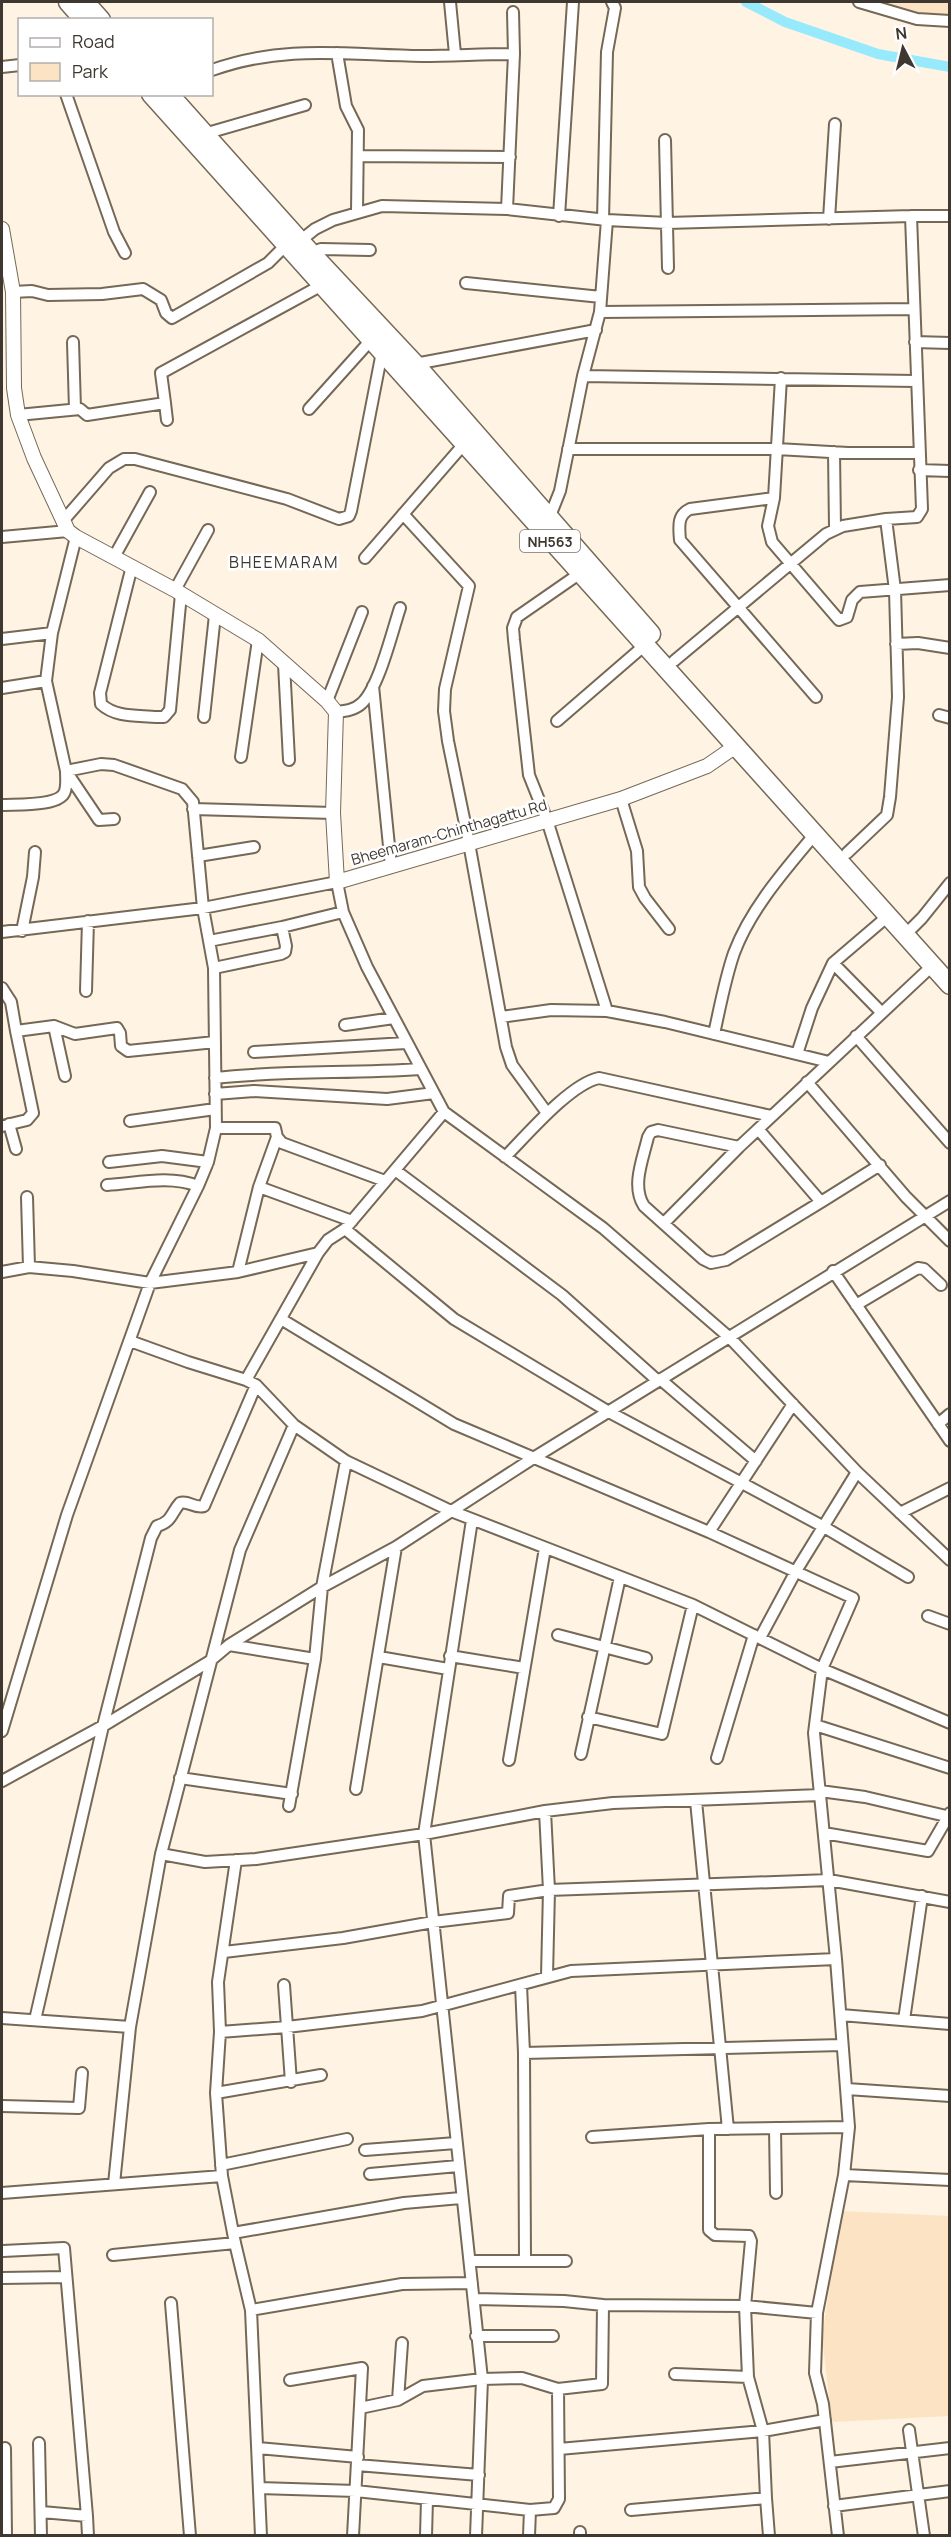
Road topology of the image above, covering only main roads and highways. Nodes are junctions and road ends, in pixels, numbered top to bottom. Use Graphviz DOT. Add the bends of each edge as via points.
graph roads {
  1 [pos="68,2"];
  2 [pos="85,2"];
  3 [pos="82,18"];
  4 [pos="99,18"];
  5 [pos="153,96"];
  6 [pos="171,96"];
  7 [pos="299,246"];
  8 [pos="546,524"];
  9 [pos="909,931"];
  10 [pos="941,967"];
  11 [pos="950,985"];
  1 -- 3 [label="highway"];
  2 -- 4 [label="highway"];
  5 -- 7 [label="highway, NH563"];
  6 -- 7 [label="highway, NH563"];
  7 -- 8 [label="highway, NH563" via="415,364"];
  7 -- 8 [label="highway, NH563" via="322,285 464,444"];
  8 -- 9 [label="highway, NH563" via="847,853"];
  8 -- 9 [label="highway, NH563" via="579,574 888,916"];
  9 -- 10 [label="highway, NH563"];
  10 -- 11 [label="highway, NH563"];
}
